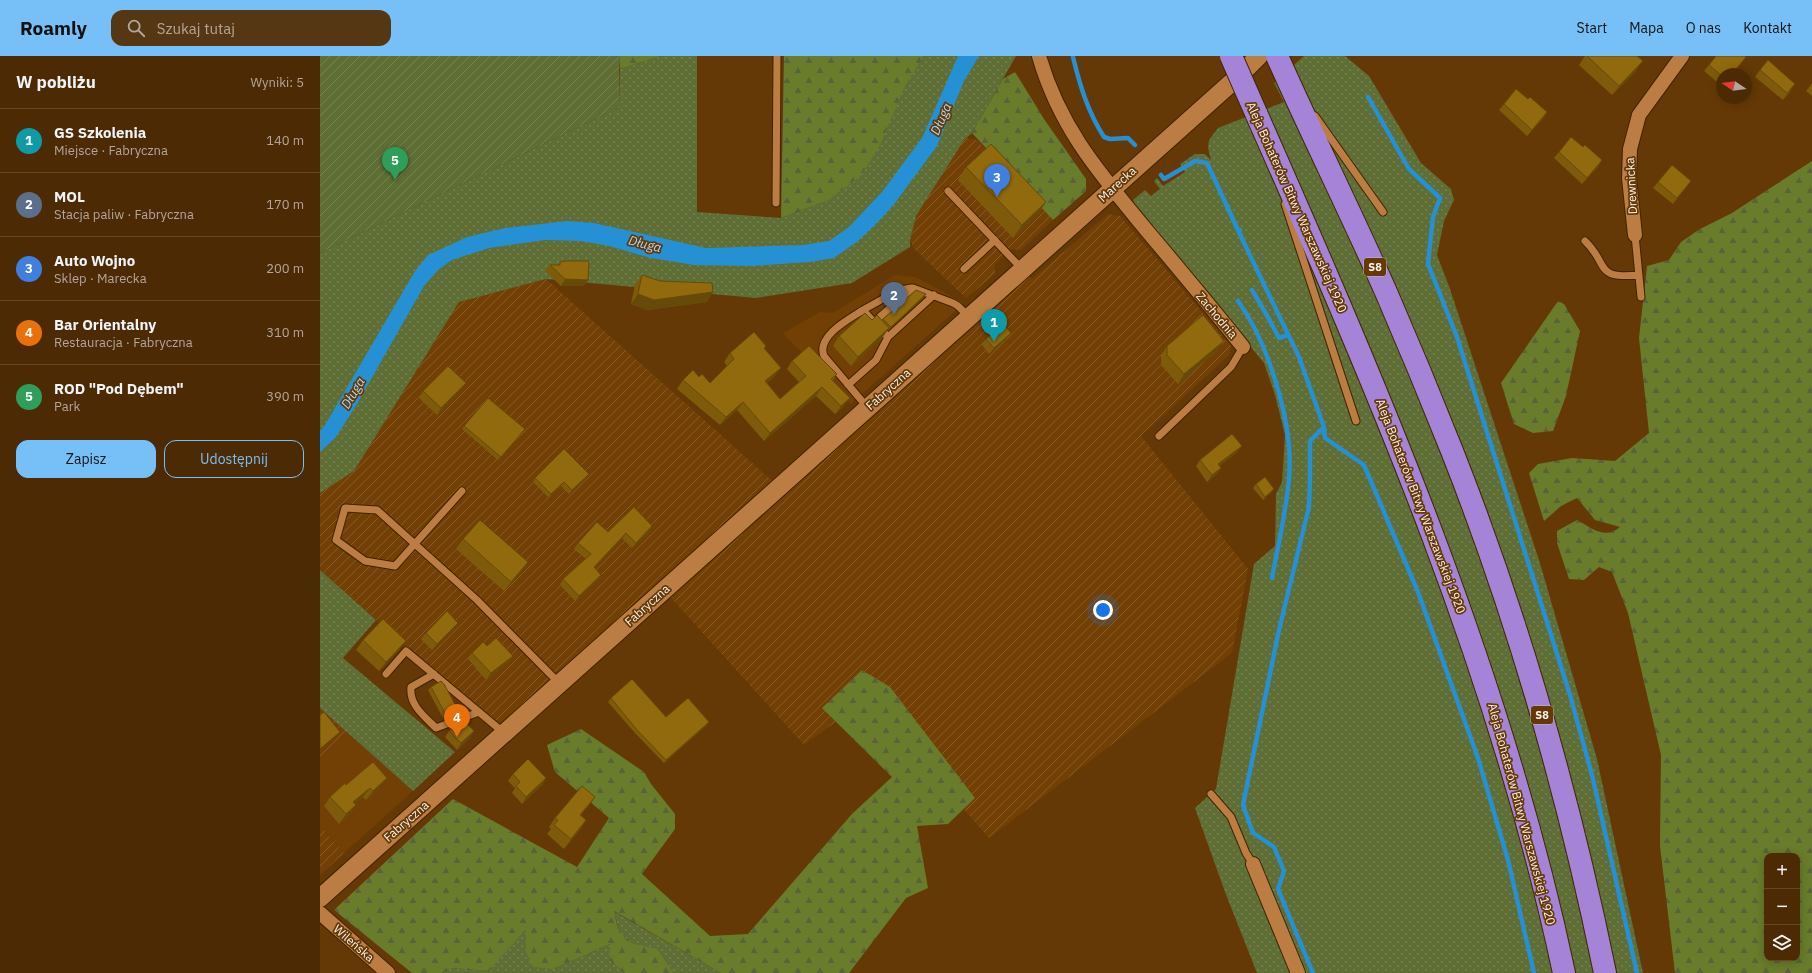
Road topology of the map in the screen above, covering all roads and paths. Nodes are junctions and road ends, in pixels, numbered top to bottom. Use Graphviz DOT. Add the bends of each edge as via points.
graph roads {
  1 [pos="777,56"];
  2 [pos="1039,56"];
  3 [pos="1231,56"];
  4 [pos="1259,56"];
  5 [pos="1682,56"];
  6 [pos="1281,65"];
  7 [pos="1256,113"];
  8 [pos="1112,189"];
  9 [pos="948,191"];
  10 [pos="776,203"];
  11 [pos="1383,212"];
  12 [pos="1635,235"];
  13 [pos="995,240"];
  14 [pos="1585,241"];
  15 [pos="964,269"];
  16 [pos="1022,269"];
  17 [pos="1639,275"];
  18 [pos="913,288"];
  19 [pos="934,295"];
  20 [pos="1641,297"];
  21 [pos="863,310"];
  22 [pos="972,314"];
  23 [pos="874,322"];
  24 [pos="888,337"];
  25 [pos="1243,347"];
  26 [pos="848,385"];
  27 [pos="867,407"];
  28 [pos="1356,421"];
  29 [pos="1159,436"];
  30 [pos="462,491"];
  31 [pos="416,544"];
  32 [pos="386,674"];
  33 [pos="434,674"];
  34 [pos="560,684"];
  35 [pos="479,712"];
  36 [pos="504,733"];
  37 [pos="1211,794"];
  38 [pos="1253,864"];
  39 [pos="320,898"];
  40 [pos="320,913"];
  41 [pos="388,973"];
  42 [pos="1298,973"];
  43 [pos="1564,973"];
  44 [pos="1605,973"];
  1 -- 10 [label="lane"];
  2 -- 8 [label="street, Zachodnia" via="1047,82 1069,128"];
  3 -- 7 [label="highway, Aleja Bohaterów Bitwy Warszawskiej 1920, bridge"];
  4 -- 8 [label="street, Marecka"];
  5 -- 12 [label="street, Drewnicka" via="1639,115 1630,149 1629,178"];
  6 -- 11 [label="lane"];
  6 -- 44 [label="highway, S8" via="1386,291 1452,452 1486,545 1542,716 1596,926"];
  7 -- 28 [label="lane"];
  7 -- 43 [label="highway, Aleja Bohaterów Bitwy Warszawskiej 1920" via="1346,316 1445,566 1506,746"];
  8 -- 16 [label="street, Marecka"];
  8 -- 25 [label="street, Zachodnia"];
  9 -- 13 [label="lane"];
  12 -- 17 [label="lane"];
  13 -- 15 [label="lane"];
  13 -- 16 [label="lane"];
  14 -- 17 [label="lane" via="1604,270 1612,276"];
  16 -- 22 [label="street, Marecka"];
  17 -- 20 [label="lane"];
  18 -- 19 [label="lane"];
  18 -- 21 [label="lane" via="897,291"];
  18 -- 23 [label="lane"];
  19 -- 22 [label="lane"];
  19 -- 24 [label="lane"];
  21 -- 23 [label="lane"];
  21 -- 26 [label="lane" via="834,330 821,349"];
  22 -- 27 [label="street, Fabryczna"];
  23 -- 24 [label="lane"];
  24 -- 26 [label="lane" via="871,366"];
  25 -- 29 [label="lane, Zachodnia" via="1231,367"];
  26 -- 27 [label="lane"];
  27 -- 34 [label="street, Fabryczna"];
  30 -- 31 [label="lane"];
  31 -- 31 [label="lane" via="377,510 345,508 336,540 366,561 395,566"];
  31 -- 34 [label="lane" via="477,600"];
  32 -- 33 [label="lane" via="406,651"];
  33 -- 35 [label="lane"];
  33 -- 35 [label="lane" via="411,687 410,693 411,700 436,728"];
  34 -- 36 [label="street, Fabryczna"];
  35 -- 36 [label="lane"];
  36 -- 39 [label="street, Fabryczna"];
  37 -- 38 [label="lane" via="1231,817"];
  38 -- 42 [label="street"];
  40 -- 41 [label="street, Wileńska"];
}
